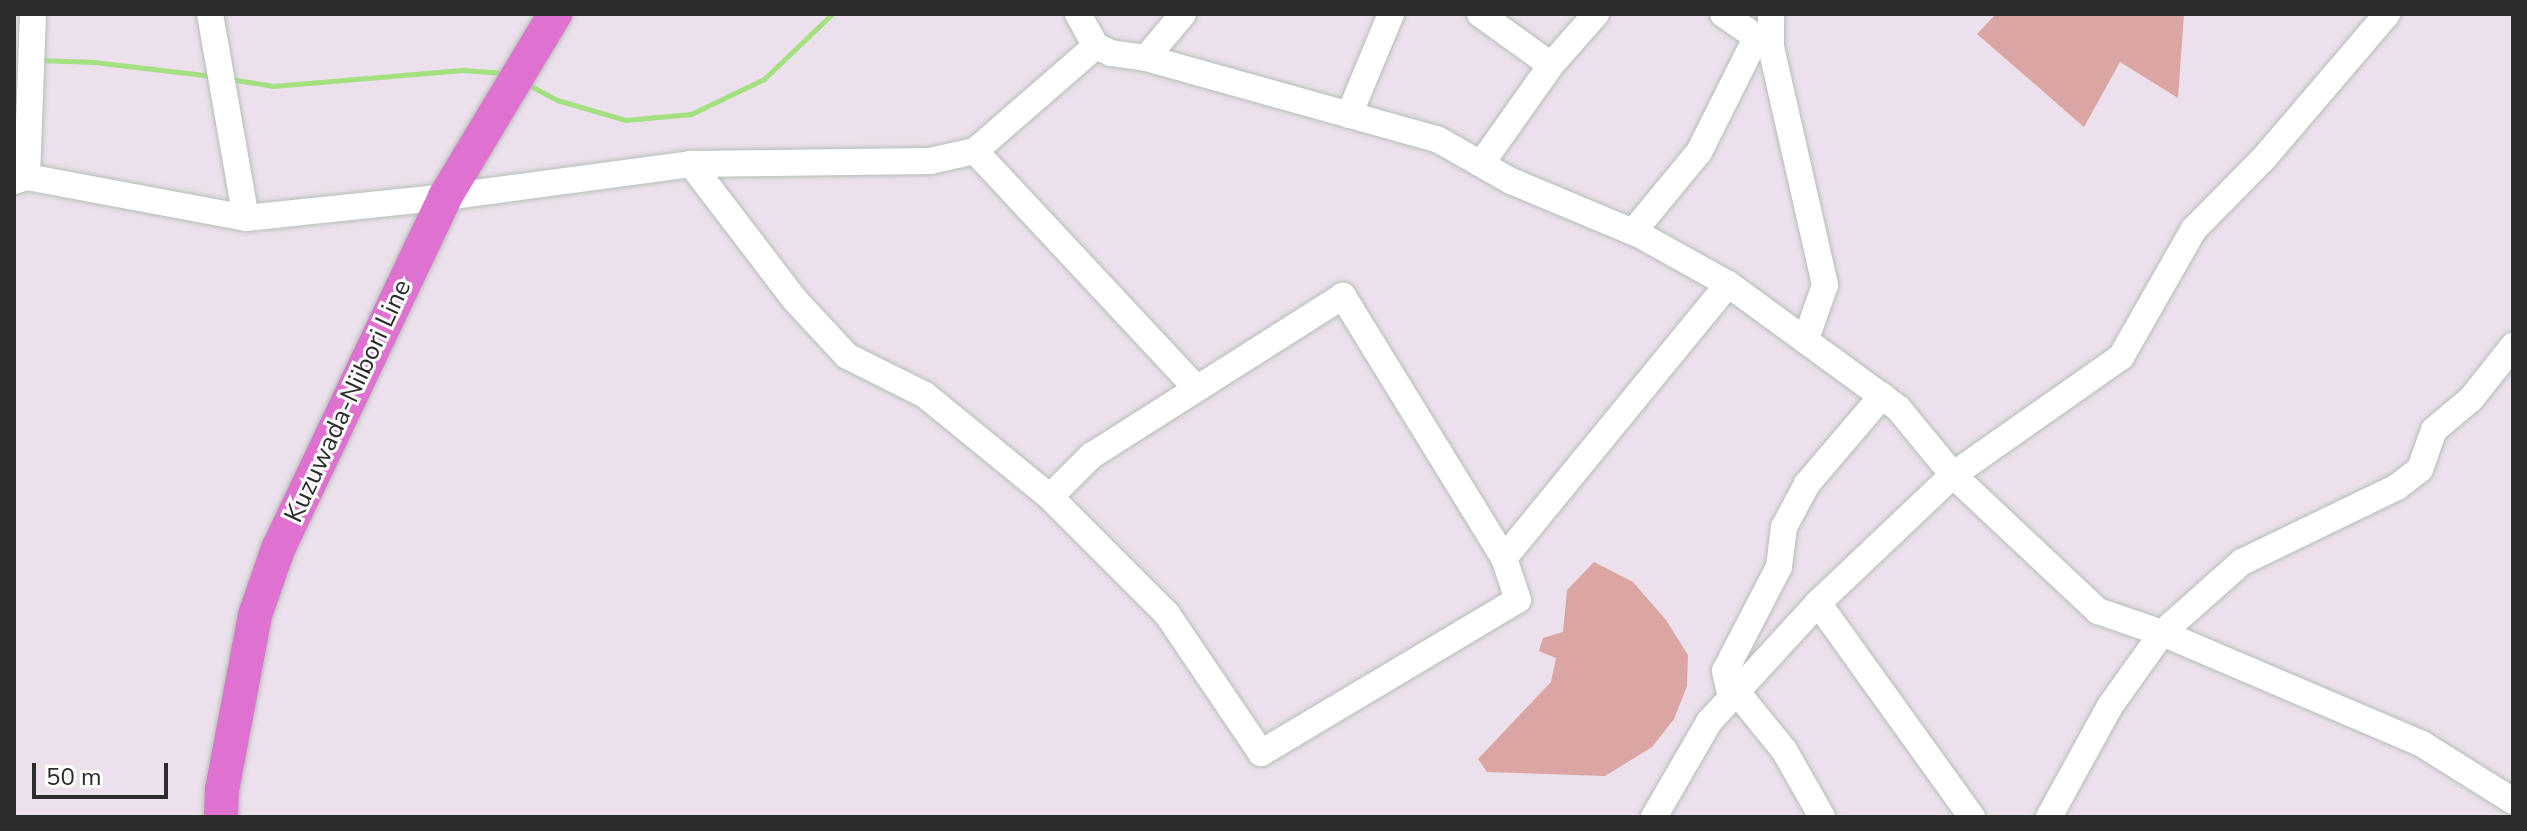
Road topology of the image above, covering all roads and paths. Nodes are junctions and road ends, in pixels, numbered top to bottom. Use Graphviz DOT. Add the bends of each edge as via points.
graph roads {
  1 [pos="33,14"];
  2 [pos="210,14"];
  3 [pos="555,14"];
  4 [pos="1078,14"];
  5 [pos="1183,14"];
  6 [pos="1391,14"];
  7 [pos="1480,14"];
  8 [pos="1596,14"];
  9 [pos="1723,14"];
  10 [pos="1771,14"];
  11 [pos="2387,14"];
  12 [pos="1764,42"];
  13 [pos="1096,46"];
  14 [pos="1146,58"];
  15 [pos="1551,65"];
  16 [pos="1349,115"];
  17 [pos="975,151"];
  18 [pos="691,164"];
  19 [pos="1481,164"];
  20 [pos="20,179"];
  21 [pos="445,197"];
  22 [pos="246,218"];
  23 [pos="1633,232"];
  24 [pos="1728,284"];
  25 [pos="1806,339"];
  26 [pos="2513,346"];
  27 [pos="1196,388"];
  28 [pos="1882,396"];
  29 [pos="1953,475"];
  30 [pos="1050,497"];
  31 [pos="1504,558"];
  32 [pos="1818,603"];
  33 [pos="2162,633"];
  34 [pos="1734,694"];
  35 [pos="2513,801"];
  36 [pos="221,817"];
  37 [pos="1654,817"];
  38 [pos="1822,817"];
  39 [pos="1972,817"];
  40 [pos="2049,817"];
  1 -- 20 [label="street"];
  2 -- 22 [label="street"];
  3 -- 21 [label="main road, Kuzuwada-Niibori Line"];
  4 -- 13 [label="street"];
  5 -- 14 [label="street"];
  6 -- 16 [label="street"];
  7 -- 15 [label="street"];
  8 -- 15 [label="street"];
  9 -- 12 [label="street"];
  10 -- 12 [label="street"];
  11 -- 29 [label="street" via="2265,157 2194,229 2121,357"];
  12 -- 23 [label="street" via="1699,152"];
  12 -- 25 [label="street" via="1825,285"];
  13 -- 14 [label="street"];
  13 -- 17 [label="street"];
  14 -- 16 [label="street"];
  15 -- 19 [label="street"];
  16 -- 19 [label="street" via="1437,139"];
  17 -- 18 [label="street" via="930,161"];
  17 -- 27 [label="street"];
  18 -- 21 [label="street"];
  18 -- 30 [label="street" via="795,300 847,356 925,395"];
  19 -- 23 [label="street"];
  20 -- 22 [label="street"];
  21 -- 22 [label="street"];
  21 -- 36 [label="main road, Kuzuwada-Niibori Line" via="278,549 255,615"];
  23 -- 24 [label="street"];
  24 -- 25 [label="street"];
  24 -- 31 [label="street"];
  25 -- 28 [label="street"];
  26 -- 33 [label="street" via="2471,399 2434,430 2420,469 2397,487 2242,562"];
  27 -- 30 [label="street" via="1092,455"];
  27 -- 31 [label="street" via="1343,296"];
  28 -- 29 [label="street"];
  28 -- 34 [label="street" via="1807,484 1784,527 1779,567 1725,671"];
  29 -- 32 [label="street"];
  29 -- 33 [label="street" via="2098,611"];
  30 -- 31 [label="street" via="1167,614 1261,753 1518,600"];
  32 -- 34 [label="street"];
  32 -- 39 [label="street"];
  33 -- 35 [label="street" via="2422,744"];
  33 -- 40 [label="street" via="2110,706"];
  34 -- 37 [label="street" via="1709,722"];
  34 -- 38 [label="street" via="1784,750"];
}
